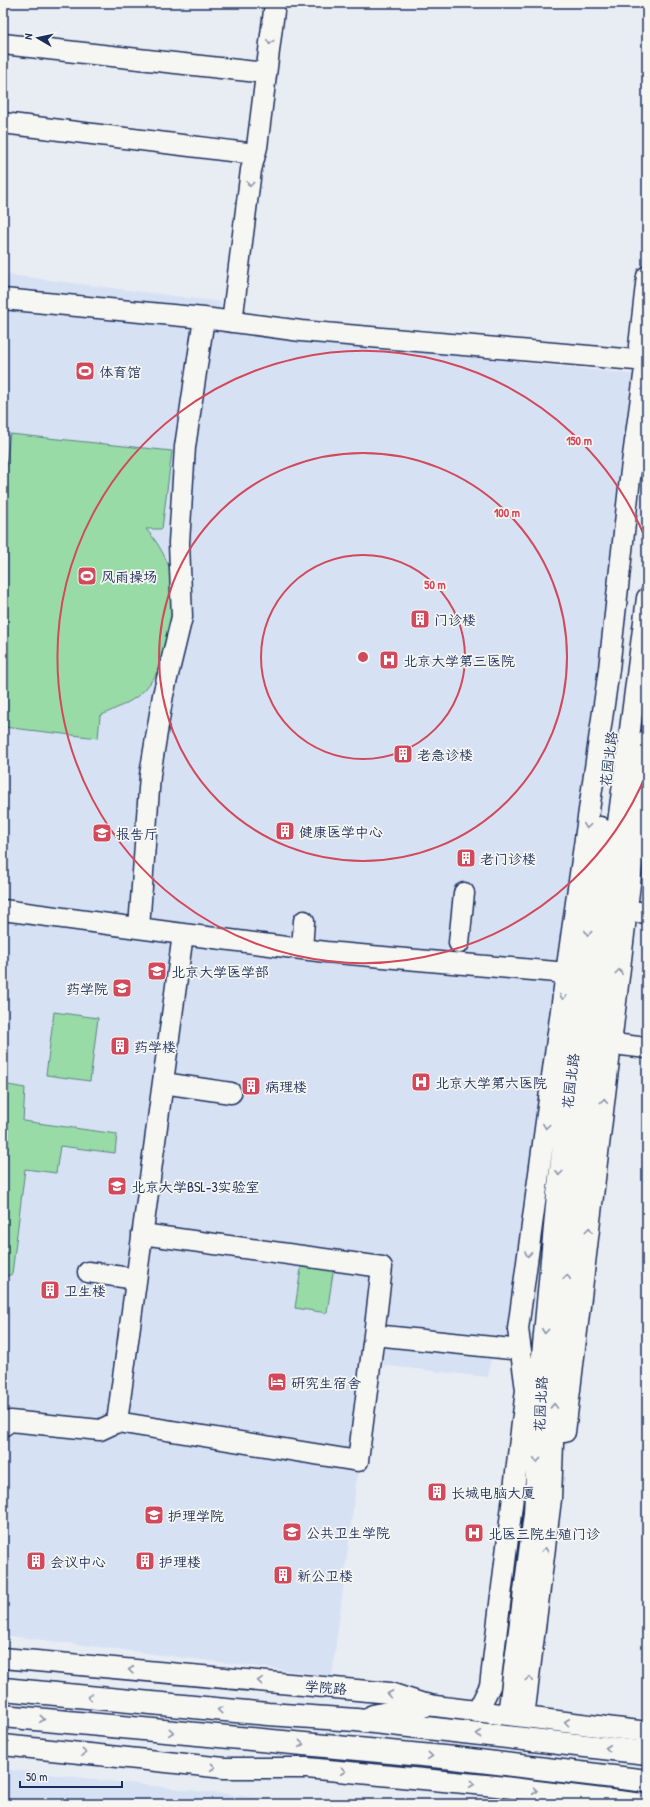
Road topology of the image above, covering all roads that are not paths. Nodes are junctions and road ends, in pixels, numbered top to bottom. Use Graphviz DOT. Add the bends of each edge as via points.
graph roads {
  1 [pos="275,3"];
  2 [pos="3,44"];
  3 [pos="266,73"];
  4 [pos="3,123"];
  5 [pos="255,154"];
  6 [pos="647,276"];
  7 [pos="3,299"];
  8 [pos="204,318"];
  9 [pos="232,322"];
  10 [pos="647,361"];
  11 [pos="647,448"];
  12 [pos="647,598"];
  13 [pos="643,654"];
  14 [pos="647,740"];
  15 [pos="464,893"];
  16 [pos="617,909"];
  17 [pos="3,910"];
  18 [pos="647,913"];
  19 [pos="304,921"];
  20 [pos="139,928"];
  21 [pos="183,934"];
  22 [pos="459,943"];
  23 [pos="302,949"];
  24 [pos="574,974"];
  25 [pos="603,1042"];
  26 [pos="647,1048"];
  27 [pos="163,1083"];
  28 [pos="231,1093"];
  29 [pos="142,1234"];
  30 [pos="88,1272"];
  31 [pos="136,1279"];
  32 [pos="374,1335"];
  33 [pos="521,1350"];
  34 [pos="117,1422"];
  35 [pos="3,1426"];
  36 [pos="564,1436"];
  37 [pos="3,1658"];
  38 [pos="3,1689"];
  39 [pos="427,1704"];
  40 [pos="477,1712"];
  41 [pos="3,1716"];
  42 [pos="516,1716"];
  43 [pos="356,1720"];
  44 [pos="647,1732"];
  45 [pos="3,1744"];
  46 [pos="647,1753"];
  47 [pos="647,1781"];
  48 [pos="643,1804"];
  1 -- 3 [label="street, one-way"];
  2 -- 3 [label="street"];
  3 -- 5 [label="street"];
  4 -- 5 [label="street"];
  5 -- 9 [label="street, one-way"];
  6 -- 10 [label="street" via="638,346"];
  7 -- 8 [label="street"];
  8 -- 9 [label="street"];
  8 -- 20 [label="street" via="185,447 180,543 182,617 164,695 150,775"];
  9 -- 10 [label="street" via="341,335"];
  10 -- 24 [label="street, one-way" via="630,478"];
  11 -- 24 [label="street, 花园北路, one-way" via="594,894"];
  12 -- 13 [label="street, 花园北路"];
  13 -- 16 [label="street, 花园北路"];
  14 -- 16 [label="street"];
  15 -- 22 [label="street"];
  16 -- 18 [label="street"];
  25 -- 16 [label="street, 花园北路, one-way"];
  17 -- 20 [label="street"];
  19 -- 23 [label="street"];
  20 -- 21 [label="street"];
  21 -- 23 [label="street"];
  21 -- 27 [label="street"];
  23 -- 24 [label="street"];
  24 -- 33 [label="street, one-way" via="518,1329"];
  24 -- 42 [label="street, 花园北路, one-way" via="542,1356 534,1514"];
  25 -- 26 [label="street"];
  36 -- 25 [label="street, one-way"];
  42 -- 25 [label="street, 花园北路, one-way" via="551,1499 555,1387"];
  27 -- 28 [label="street"];
  27 -- 29 [label="street"];
  29 -- 31 [label="street"];
  29 -- 32 [label="street" via="382,1267"];
  30 -- 31 [label="street"];
  31 -- 34 [label="street"];
  32 -- 33 [label="street"];
  32 -- 34 [label="street" via="358,1461"];
  33 -- 40 [label="street" via="526,1390 493,1662 490,1686"];
  34 -- 35 [label="street" via="100,1430 10,1421"];
  39 -- 37 [label="street, 学院路, one-way" via="390,1693"];
  43 -- 38 [label="highway, one-way"];
  39 -- 40 [label="street, 学院路"];
  39 -- 43 [label="highway"];
  40 -- 42 [label="street, 学院路"];
  41 -- 47 [label="highway, one-way" via="446,1758"];
  44 -- 42 [label="street, 学院路, one-way"];
  46 -- 43 [label="highway, one-way"];
  45 -- 48 [label="street, one-way" via="224,1768 307,1768 496,1786"];
}
